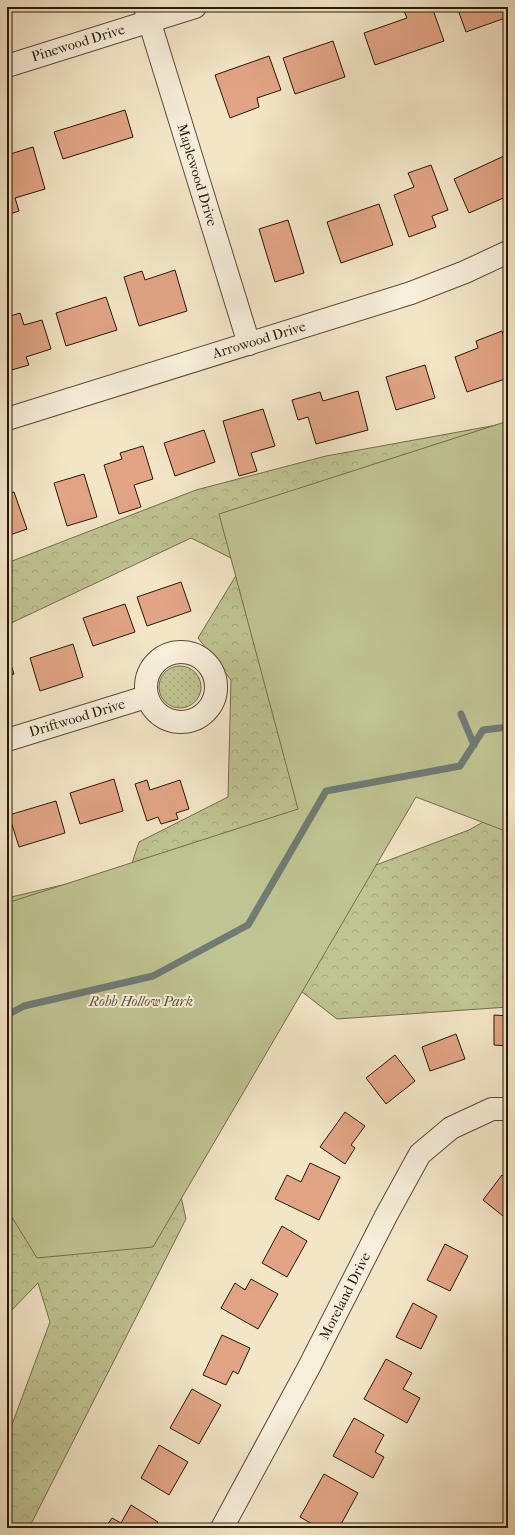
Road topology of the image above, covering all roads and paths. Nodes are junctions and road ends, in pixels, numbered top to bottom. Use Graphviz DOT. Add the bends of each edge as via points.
graph roads {
  1 [pos="195,7"];
  2 [pos="148,14"];
  3 [pos="7,66"];
  4 [pos="508,252"];
  5 [pos="249,344"];
  6 [pos="7,419"];
  7 [pos="146,696"];
  8 [pos="7,740"];
  9 [pos="508,1109"];
  10 [pos="222,1528"];
  1 -- 2 [label="street, Pinewood Drive"];
  2 -- 3 [label="street, Pinewood Drive"];
  2 -- 5 [label="street, Maplewood Drive"];
  4 -- 5 [label="street, Arrowood Drive" via="412,293"];
  5 -- 6 [label="street, Arrowood Drive"];
  7 -- 8 [label="street, Driftwood Drive"];
  9 -- 10 [label="street, Moreland Drive" via="492,1109 451,1128 420,1154"];
}
